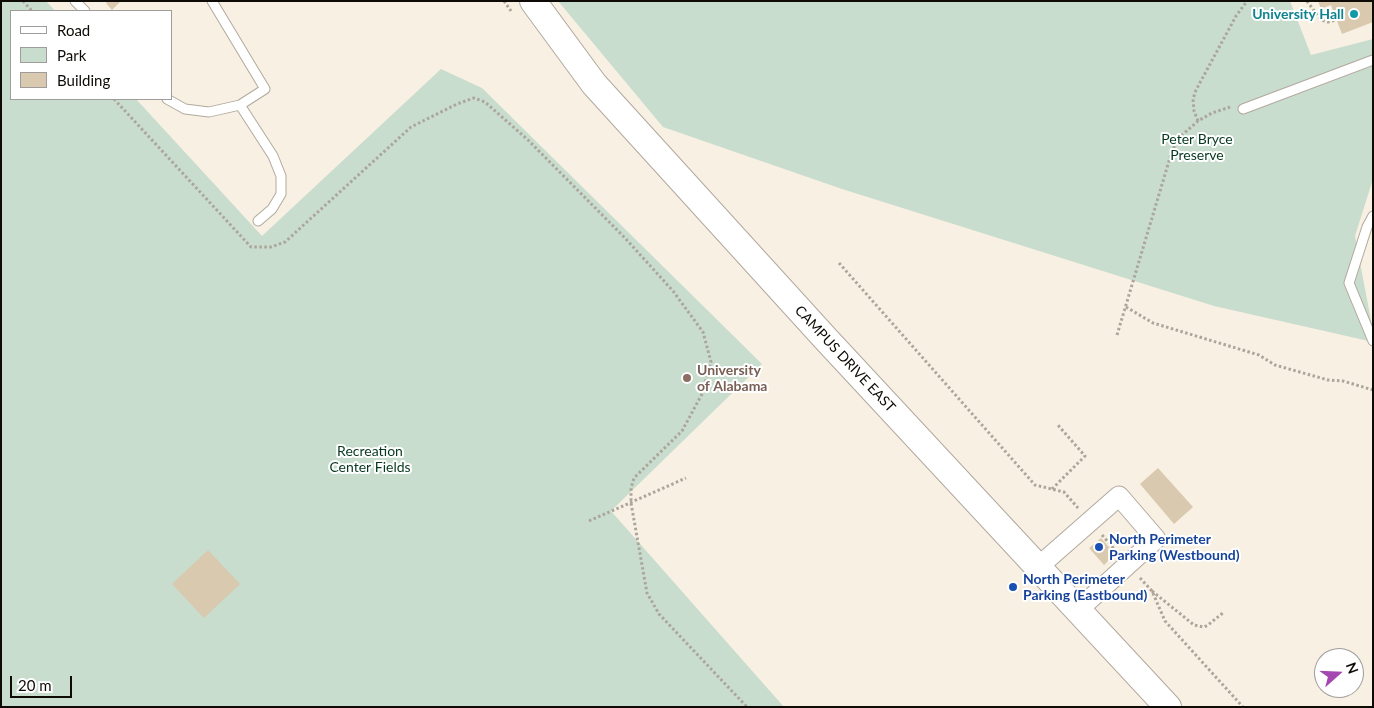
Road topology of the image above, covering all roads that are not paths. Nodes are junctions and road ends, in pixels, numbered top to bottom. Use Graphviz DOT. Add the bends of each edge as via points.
graph roads {
  1 [pos="75,1"];
  2 [pos="212,1"];
  3 [pos="533,1"];
  4 [pos="84,10"];
  5 [pos="1373,60"];
  6 [pos="169,100"];
  7 [pos="240,105"];
  8 [pos="1243,109"];
  9 [pos="1373,216"];
  10 [pos="258,221"];
  11 [pos="1373,341"];
  12 [pos="1038,567"];
  13 [pos="1078,610"];
  14 [pos="1168,707"];
  1 -- 4 [label="lane"];
  2 -- 7 [label="lane" via="264,89"];
  3 -- 12 [label="street, CAMPUS DRIVE EAST" via="594,84"];
  5 -- 8 [label="lane"];
  6 -- 7 [label="lane" via="185,109 209,112"];
  7 -- 10 [label="lane" via="273,156 281,176 281,194 272,209"];
  9 -- 11 [label="lane" via="1349,283"];
  12 -- 13 [label="street, CAMPUS DRIVE EAST"];
  12 -- 13 [label="street" via="1119,496 1156,539"];
  13 -- 14 [label="street, CAMPUS DRIVE EAST"];
}
